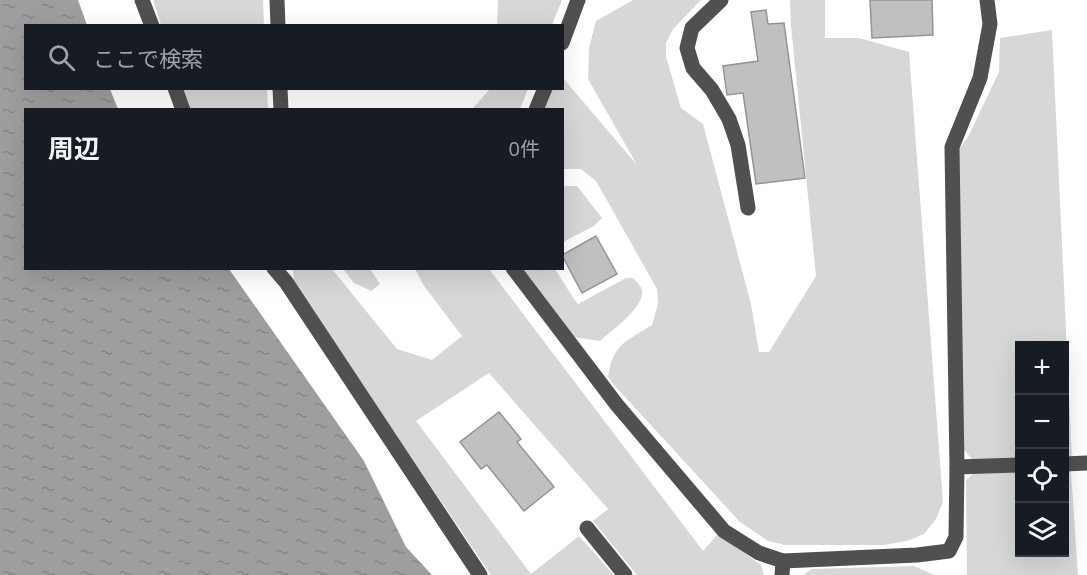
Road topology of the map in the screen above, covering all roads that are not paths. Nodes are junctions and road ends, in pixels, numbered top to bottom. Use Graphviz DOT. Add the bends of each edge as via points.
graph roads {
  1 [pos="142,0"];
  2 [pos="277,0"];
  3 [pos="578,0"];
  4 [pos="721,0"];
  5 [pos="987,0"];
  6 [pos="151,24"];
  7 [pos="278,24"];
  8 [pos="564,38"];
  9 [pos="176,90"];
  10 [pos="280,90"];
  11 [pos="544,90"];
  12 [pos="182,108"];
  13 [pos="281,108"];
  14 [pos="537,108"];
  15 [pos="748,208"];
  16 [pos="515,270"];
  17 [pos="286,275"];
  18 [pos="1087,463"];
  19 [pos="1069,464"];
  20 [pos="1015,465"];
  21 [pos="957,467"];
  22 [pos="587,528"];
  23 [pos="782,568"];
  24 [pos="480,575"];
  25 [pos="625,575"];
  1 -- 6 [label="lane"];
  2 -- 7 [label="lane"];
  3 -- 8 [label="lane"];
  4 -- 15 [label="lane" via="692,28 687,48 693,68 729,119 738,145"];
  5 -- 21 [label="lane" via="990,24 980,78 952,147"];
  9 -- 12 [label="lane"];
  10 -- 13 [label="lane"];
  11 -- 14 [label="lane"];
  16 -- 23 [label="lane" via="617,405 724,531"];
  17 -- 24 [label="lane"];
  18 -- 19 [label="lane"];
  20 -- 21 [label="lane"];
  21 -- 23 [label="lane" via="956,537 949,551"];
  22 -- 25 [label="lane"];
}
